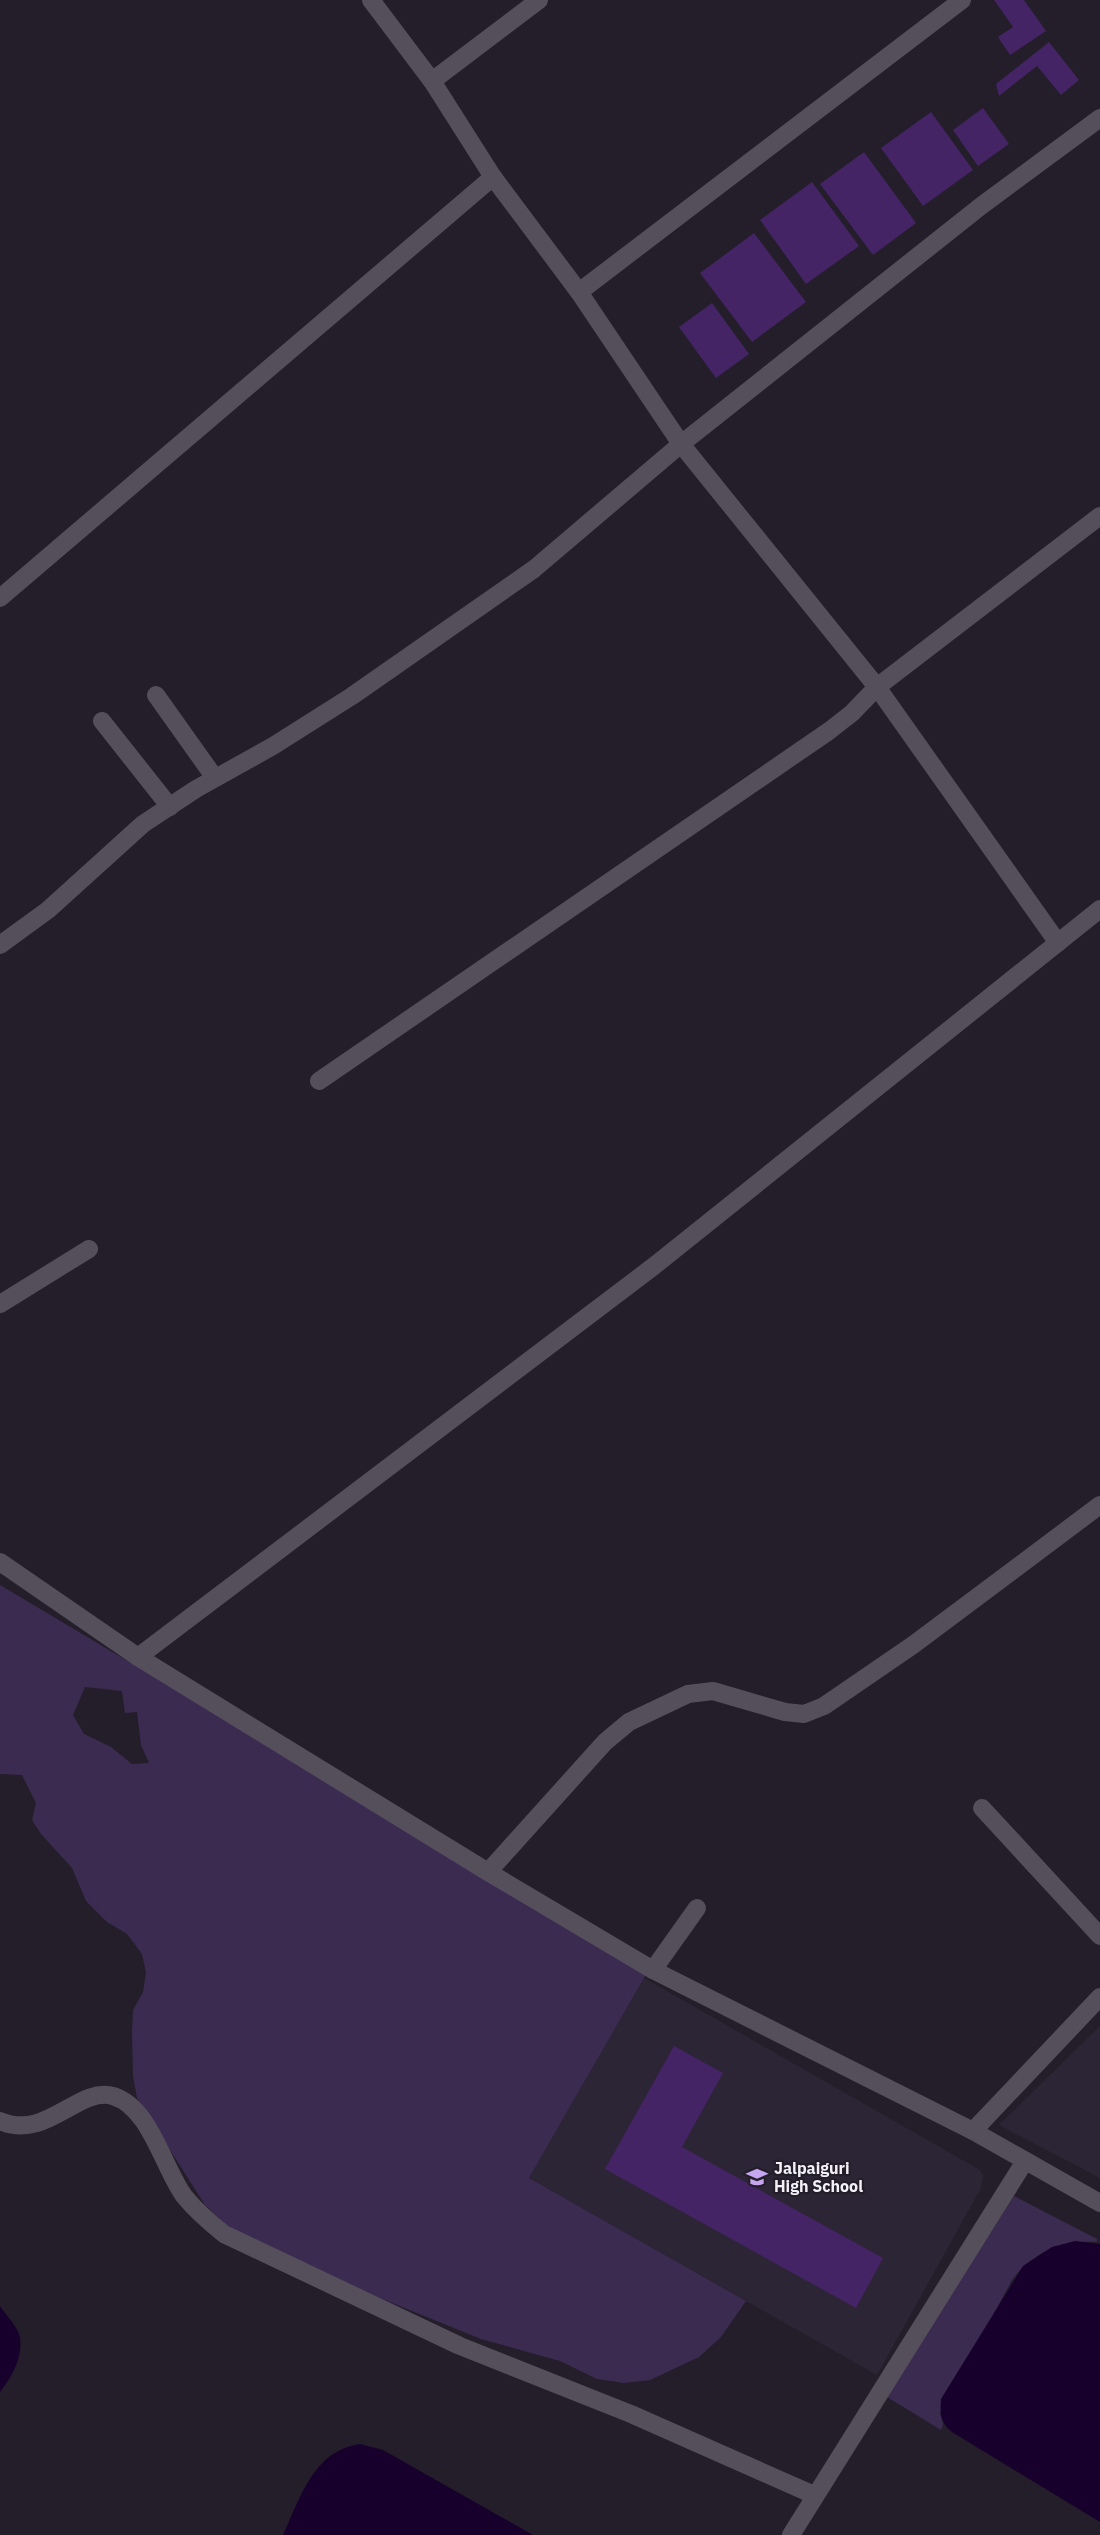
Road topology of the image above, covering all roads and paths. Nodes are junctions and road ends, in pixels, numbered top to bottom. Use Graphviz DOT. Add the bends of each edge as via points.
graph roads {
  1 [pos="371,0"];
  2 [pos="539,0"];
  3 [pos="962,0"];
  4 [pos="432,81"];
  5 [pos="1100,118"];
  6 [pos="493,177"];
  7 [pos="579,292"];
  8 [pos="681,444"];
  9 [pos="1100,516"];
  10 [pos="0,598"];
  11 [pos="877,687"];
  12 [pos="156,695"];
  13 [pos="102,721"];
  14 [pos="216,778"];
  15 [pos="170,807"];
  16 [pos="1100,909"];
  17 [pos="1058,943"];
  18 [pos="0,945"];
  19 [pos="319,1081"];
  20 [pos="89,1249"];
  21 [pos="0,1304"];
  22 [pos="1100,1505"];
  23 [pos="0,1562"];
  24 [pos="138,1657"];
  25 [pos="982,1808"];
  26 [pos="488,1872"];
  27 [pos="697,1908"];
  28 [pos="1100,1936"];
  29 [pos="653,1970"];
  30 [pos="1100,1997"];
  31 [pos="0,2121"];
  32 [pos="973,2131"];
  33 [pos="1025,2162"];
  34 [pos="1100,2203"];
  35 [pos="814,2495"];
  36 [pos="791,2535"];
  1 -- 4 [label="street"];
  2 -- 4 [label="street"];
  3 -- 7 [label="street"];
  4 -- 6 [label="street"];
  5 -- 8 [label="street" via="971,214"];
  6 -- 7 [label="street"];
  6 -- 10 [label="street"];
  7 -- 8 [label="street"];
  8 -- 11 [label="street"];
  8 -- 14 [label="street" via="534,569 351,696"];
  9 -- 11 [label="street"];
  11 -- 17 [label="street"];
  11 -- 19 [label="street" via="829,731"];
  12 -- 14 [label="street"];
  13 -- 15 [label="street"];
  14 -- 15 [label="street"];
  15 -- 18 [label="street" via="143,824 48,910"];
  16 -- 17 [label="street"];
  17 -- 24 [label="street" via="654,1266"];
  20 -- 21 [label="street"];
  22 -- 26 [label="street" via="913,1645 824,1706 804,1714 785,1712 713,1691 688,1694 629,1722 605,1742"];
  23 -- 24 [label="street"];
  24 -- 26 [label="street"];
  25 -- 28 [label="street"];
  26 -- 29 [label="street"];
  27 -- 29 [label="street"];
  29 -- 32 [label="street"];
  30 -- 32 [label="street"];
  31 -- 35 [label="street" via="18,2127 47,2121 90,2098 112,2096 129,2105 144,2121 183,2194 224,2234 460,2346 631,2414"];
  32 -- 33 [label="street"];
  33 -- 34 [label="street"];
  33 -- 35 [label="street"];
  35 -- 36 [label="street"];
}
